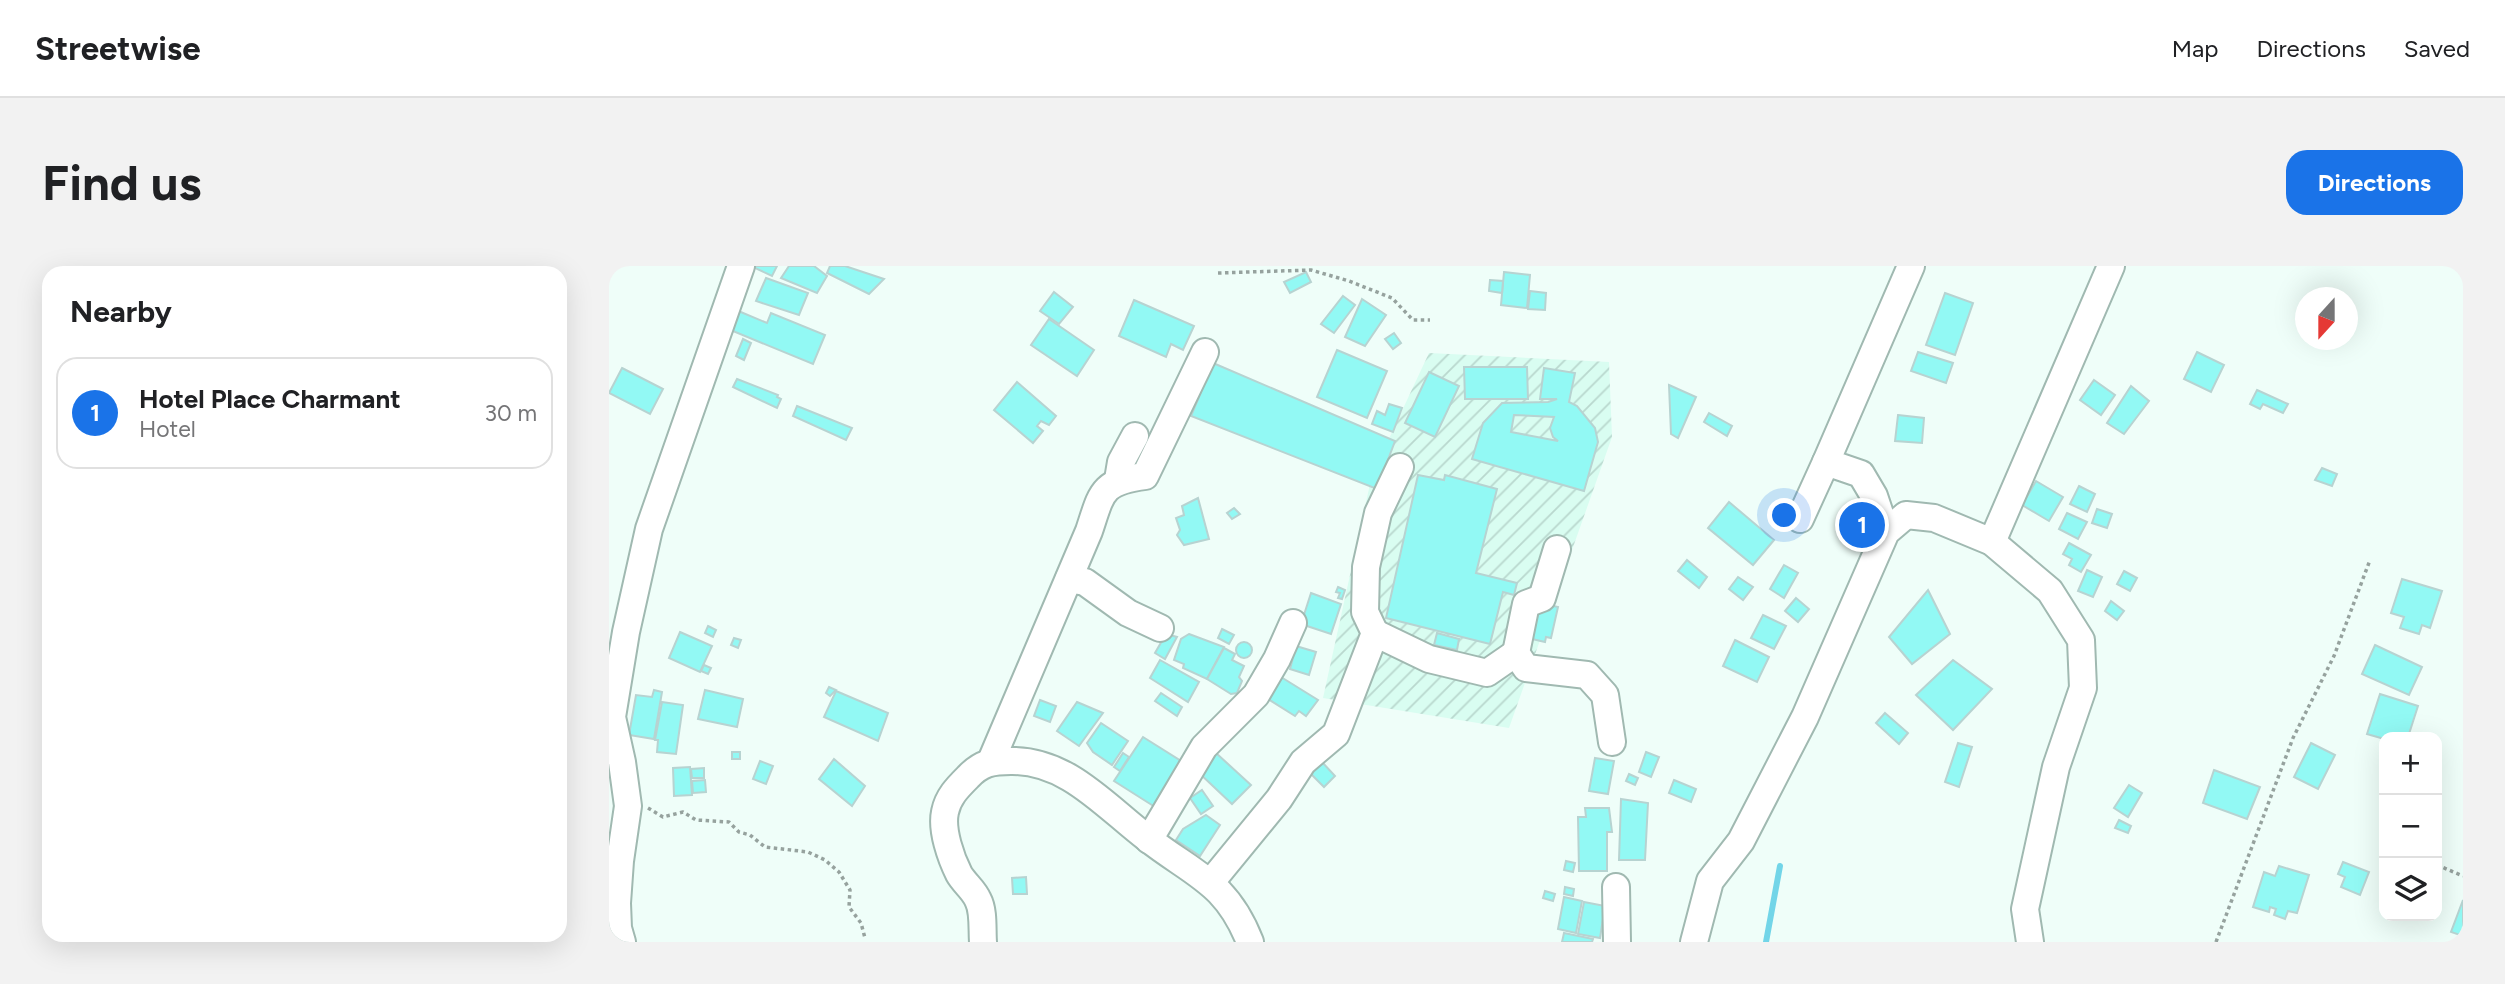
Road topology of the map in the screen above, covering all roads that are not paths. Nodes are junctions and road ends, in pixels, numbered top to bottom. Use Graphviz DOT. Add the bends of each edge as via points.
graph roads {
  1 [pos="741,266"];
  2 [pos="1911,266"];
  3 [pos="2112,266"];
  4 [pos="1206,352"];
  5 [pos="1135,436"];
  6 [pos="1826,462"];
  7 [pos="1400,467"];
  8 [pos="1118,480"];
  9 [pos="1800,519"];
  10 [pos="1886,532"];
  11 [pos="1992,542"];
  12 [pos="1557,549"];
  13 [pos="1069,579"];
  14 [pos="635,596"];
  15 [pos="609,617"];
  16 [pos="1293,623"];
  17 [pos="1160,628"];
  18 [pos="1375,633"];
  19 [pos="1516,653"];
  20 [pos="1612,742"];
  21 [pos="991,761"];
  22 [pos="1149,840"];
  23 [pos="1210,882"];
  24 [pos="1616,887"];
  25 [pos="622,942"];
  26 [pos="983,942"];
  27 [pos="1249,942"];
  28 [pos="1617,942"];
  29 [pos="1694,942"];
  30 [pos="2030,942"];
  1 -- 14 [label="street" via="649,529"];
  2 -- 6 [label="street"];
  3 -- 11 [label="street"];
  4 -- 8 [label="street" via="1145,476"];
  5 -- 8 [label="street" via="1121,462"];
  6 -- 9 [label="street"];
  6 -- 10 [label="street" via="1861,474"];
  7 -- 18 [label="street" via="1377,513 1366,567 1365,612"];
  8 -- 13 [label="street" via="1100,496"];
  10 -- 11 [label="street" via="1906,515 1934,518"];
  10 -- 29 [label="street" via="1805,717 1741,841 1710,881"];
  11 -- 30 [label="street" via="2050,591 2081,640 2083,688 2056,767 2025,909"];
  12 -- 19 [label="street" via="1542,598 1526,604"];
  13 -- 17 [label="street" via="1085,582 1128,613"];
  13 -- 21 [label="street"];
  14 -- 15 [label="street"];
  14 -- 25 [label="street" via="612,717 628,806 617,903"];
  16 -- 22 [label="street" via="1256,695 1204,747"];
  18 -- 19 [label="street" via="1429,659 1487,673"];
  18 -- 23 [label="street" via="1336,734 1303,762 1279,799"];
  19 -- 20 [label="street" via="1526,668 1587,675 1605,695"];
  21 -- 22 [label="street" via="1048,765 1072,778"];
  21 -- 26 [label="street" via="978,767 956,790 944,814 959,873 979,901"];
  22 -- 23 [label="street"];
  23 -- 27 [label="street" via="1225,897"];
  24 -- 28 [label="street"];
}
